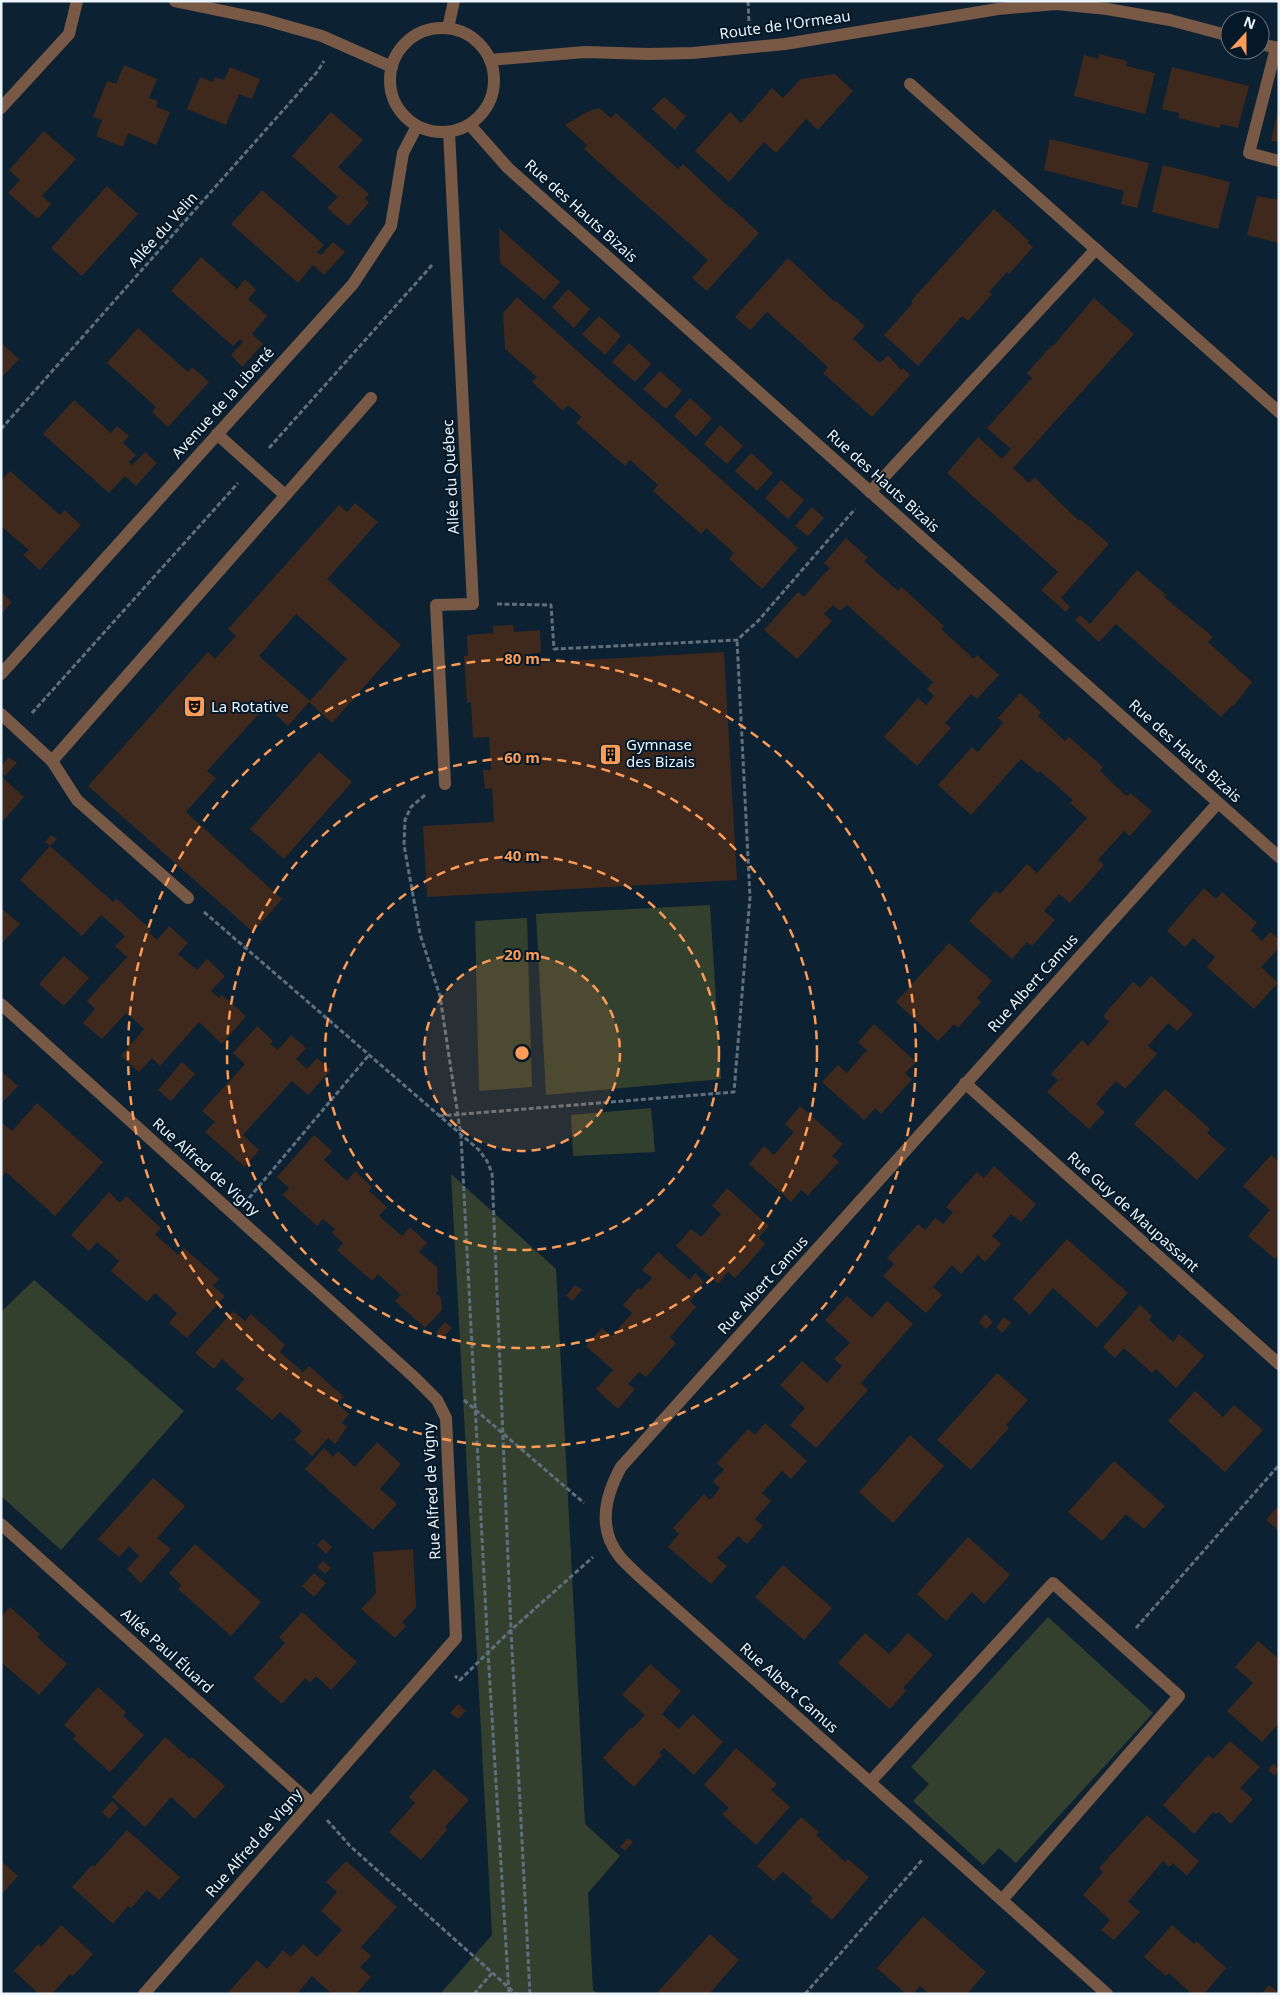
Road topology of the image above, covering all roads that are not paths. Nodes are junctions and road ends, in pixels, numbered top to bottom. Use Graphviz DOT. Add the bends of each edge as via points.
graph roads {
  1 [pos="77,1"];
  2 [pos="174,1"];
  3 [pos="454,1"];
  4 [pos="448,28"];
  5 [pos="1220,34"];
  6 [pos="1278,48"];
  7 [pos="490,60"];
  8 [pos="392,67"];
  9 [pos="910,84"];
  10 [pos="1,108"];
  11 [pos="470,125"];
  12 [pos="417,126"];
  13 [pos="449,132"];
  14 [pos="1279,161"];
  15 [pos="1096,249"];
  16 [pos="371,398"];
  17 [pos="1279,412"];
  18 [pos="217,434"];
  19 [pos="870,492"];
  20 [pos="286,495"];
  21 [pos="1,674"];
  22 [pos="1,714"];
  23 [pos="52,761"];
  24 [pos="445,784"];
  25 [pos="1218,803"];
  26 [pos="1279,857"];
  27 [pos="188,898"];
  28 [pos="1,1004"];
  29 [pos="965,1084"];
  30 [pos="1279,1364"];
  31 [pos="1,1524"];
  32 [pos="870,1782"];
  33 [pos="311,1803"];
  34 [pos="1002,1900"];
  35 [pos="144,1994"];
  36 [pos="1107,1994"];
  1 -- 10 [label="street" via="69,34"];
  2 -- 8 [label="street" via="262,19 322,36"];
  3 -- 4 [label="street"];
  4 -- 7 [label="street" via="473,38"];
  4 -- 8 [label="street" via="424,31 413,37 396,55"];
  5 -- 7 [label="street, Route de l'Ormeau" via="1108,9 1056,4 998,8 785,44 693,53 585,52"];
  6 -- 14 [label="street" via="1249,153"];
  7 -- 11 [label="street" via="494,88 485,109"];
  8 -- 12 [label="street" via="392,94 406,117"];
  9 -- 15 [label="street"];
  11 -- 13 [label="street"];
  11 -- 19 [label="street, Rue des Hauts Bizais" via="508,168"];
  12 -- 13 [label="street"];
  12 -- 18 [label="street, Avenue de la Liberté" via="403,153 391,226 353,284"];
  13 -- 24 [label="street, Allée du Québec" via="473,604 436,605"];
  15 -- 17 [label="street"];
  15 -- 19 [label="street"];
  16 -- 20 [label="street"];
  18 -- 20 [label="street"];
  18 -- 21 [label="street, Avenue de la Liberté"];
  19 -- 25 [label="street, Rue des Hauts Bizais"];
  20 -- 23 [label="street"];
  22 -- 23 [label="street"];
  23 -- 27 [label="street" via="77,800"];
  25 -- 26 [label="street, Rue des Hauts Bizais"];
  25 -- 29 [label="street, Rue Albert Camus"];
  28 -- 33 [label="street, Rue Alfred de Vigny" via="414,1378 437,1400 446,1418 456,1638"];
  29 -- 30 [label="street, Rue Guy de Maupassant"];
  29 -- 32 [label="street, Rue Albert Camus" via="621,1467 606,1500 605,1519 619,1556"];
  31 -- 33 [label="street, Allée Paul Éluard"];
  32 -- 34 [label="street, Rue Albert Camus"];
  32 -- 34 [label="street" via="1054,1583 1179,1696"];
  33 -- 35 [label="street, Rue Alfred de Vigny"];
  34 -- 36 [label="street, Rue Albert Camus"];
}
